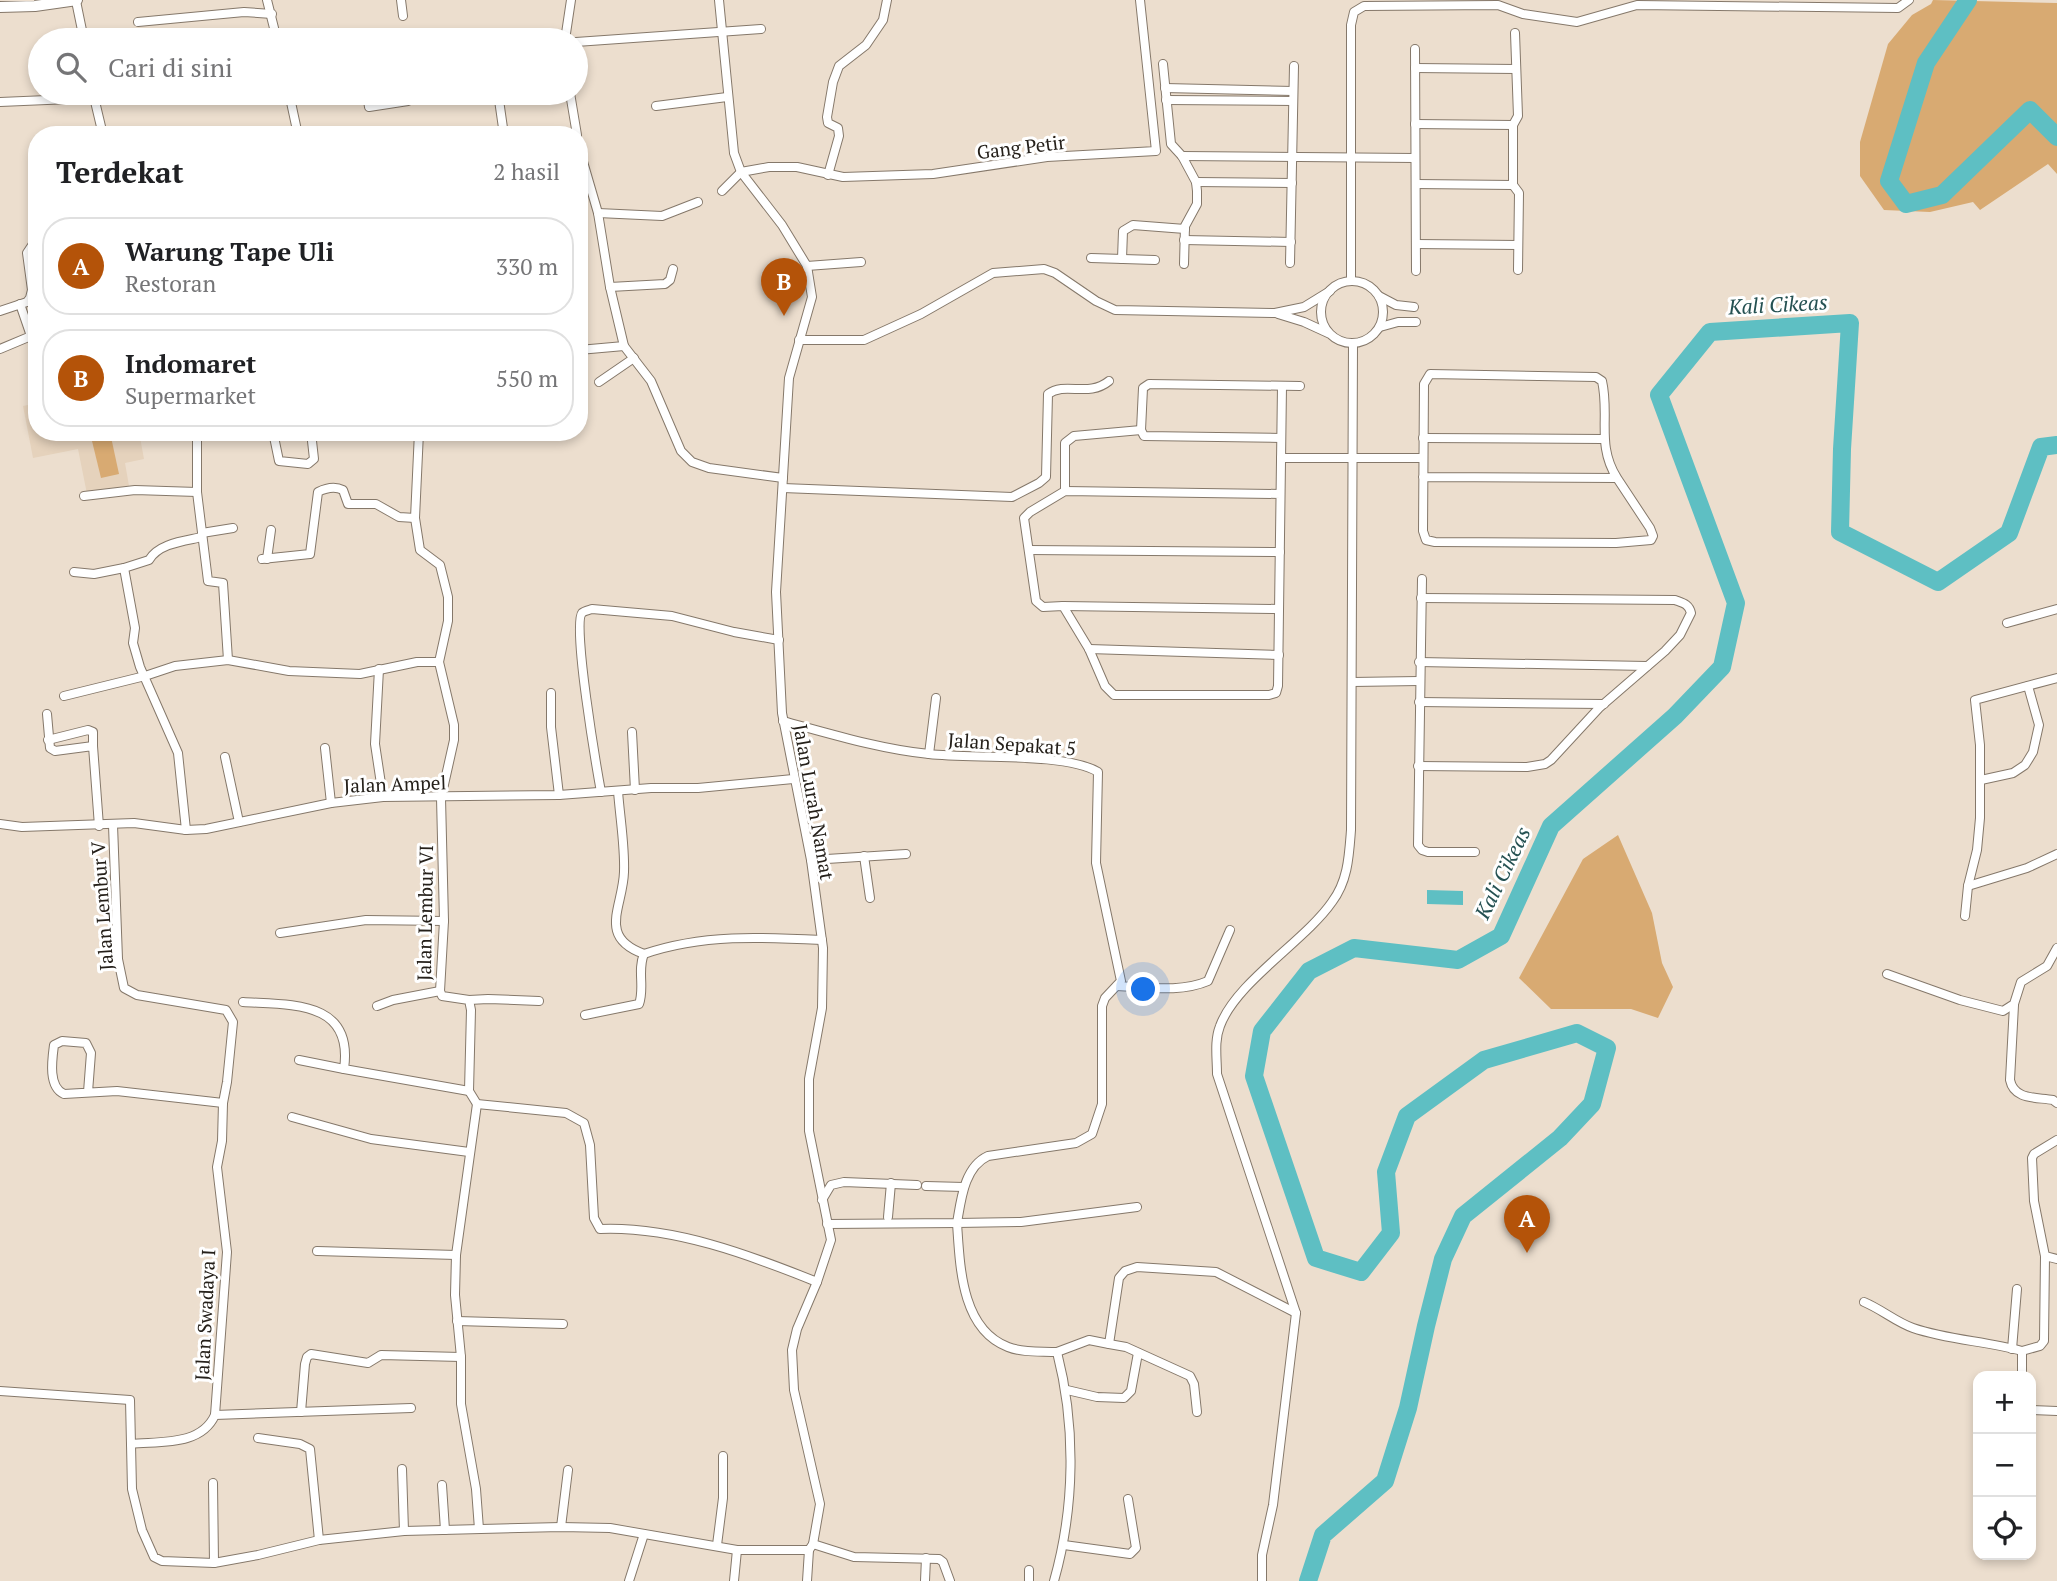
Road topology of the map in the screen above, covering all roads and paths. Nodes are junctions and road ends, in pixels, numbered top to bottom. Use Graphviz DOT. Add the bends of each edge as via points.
graph roads {
  1 [pos="77,0"];
  2 [pos="267,0"];
  3 [pos="401,0"];
  4 [pos="571,0"];
  5 [pos="719,0"];
  6 [pos="887,0"];
  7 [pos="1140,0"];
  8 [pos="1909,0"];
  9 [pos="1743,3"];
  10 [pos="0,7"];
  11 [pos="272,14"];
  12 [pos="403,16"];
  13 [pos="138,22"];
  14 [pos="82,28"];
  15 [pos="275,28"];
  16 [pos="567,28"];
  17 [pos="761,29"];
  18 [pos="722,31"];
  19 [pos="1515,33"];
  20 [pos="588,41"];
  21 [pos="1415,49"];
  22 [pos="1163,64"];
  23 [pos="1294,66"];
  24 [pos="1415,68"];
  25 [pos="1516,69"];
  26 [pos="1165,88"];
  27 [pos="1228,89"];
  28 [pos="1293,90"];
  29 [pos="727,97"];
  30 [pos="28,100"];
  31 [pos="1166,100"];
  32 [pos="1228,100"];
  33 [pos="1293,101"];
  34 [pos="0,102"];
  35 [pos="95,105"];
  36 [pos="292,105"];
  37 [pos="500,105"];
  38 [pos="572,105"];
  39 [pos="656,106"];
  40 [pos="1415,124"];
  41 [pos="1513,125"];
  42 [pos="101,126"];
  43 [pos="296,126"];
  44 [pos="503,126"];
  45 [pos="576,126"];
  46 [pos="1182,156"];
  47 [pos="1292,157"];
  48 [pos="1351,157"];
  49 [pos="1415,158"];
  50 [pos="741,172"];
  51 [pos="828,175"];
  52 [pos="588,179"];
  53 [pos="1196,182"];
  54 [pos="1292,183"];
  55 [pos="1416,184"];
  56 [pos="1513,185"];
  57 [pos="722,191"];
  58 [pos="698,202"];
  59 [pos="598,214"];
  60 [pos="1185,229"];
  61 [pos="1184,240"];
  62 [pos="1291,242"];
  63 [pos="1416,244"];
  64 [pos="1518,245"];
  65 [pos="1091,258"];
  66 [pos="1122,259"];
  67 [pos="1155,260"];
  68 [pos="861,262"];
  69 [pos="1184,264"];
  70 [pos="1290,264"];
  71 [pos="807,266"];
  72 [pos="673,269"];
  73 [pos="1518,270"];
  74 [pos="1416,271"];
  75 [pos="1351,281"];
  76 [pos="610,287"];
  77 [pos="1330,291"];
  78 [pos="1379,296"];
  79 [pos="28,299"];
  80 [pos="20,304"];
  81 [pos="1413,307"];
  82 [pos="0,311"];
  83 [pos="1275,313"];
  84 [pos="1416,322"];
  85 [pos="1380,327"];
  86 [pos="28,328"];
  87 [pos="1331,335"];
  88 [pos="28,338"];
  89 [pos="799,340"];
  90 [pos="1353,343"];
  91 [pos="624,346"];
  92 [pos="588,348"];
  93 [pos="0,349"];
  94 [pos="634,358"];
  95 [pos="1109,381"];
  96 [pos="599,382"];
  97 [pos="1282,386"];
  98 [pos="1300,386"];
  99 [pos="1141,430"];
  100 [pos="1423,438"];
  101 [pos="1281,439"];
  102 [pos="1604,439"];
  103 [pos="197,441"];
  104 [pos="275,441"];
  105 [pos="312,441"];
  106 [pos="419,441"];
  107 [pos="1281,458"];
  108 [pos="1351,458"];
  109 [pos="1423,458"];
  110 [pos="1423,477"];
  111 [pos="783,478"];
  112 [pos="1617,478"];
  113 [pos="783,488"];
  114 [pos="1065,491"];
  115 [pos="197,492"];
  116 [pos="1280,494"];
  117 [pos="84,496"];
  118 [pos="415,518"];
  119 [pos="233,528"];
  120 [pos="271,530"];
  121 [pos="202,535"];
  122 [pos="1028,550"];
  123 [pos="1280,552"];
  124 [pos="124,568"];
  125 [pos="74,572"];
  126 [pos="1422,579"];
  127 [pos="1421,598"];
  128 [pos="1063,606"];
  129 [pos="1279,609"];
  130 [pos="2057,609"];
  131 [pos="2007,623"];
  132 [pos="779,640"];
  133 [pos="1089,649"];
  134 [pos="1279,655"];
  135 [pos="228,660"];
  136 [pos="439,662"];
  137 [pos="1419,662"];
  138 [pos="1647,666"];
  139 [pos="379,669"];
  140 [pos="145,676"];
  141 [pos="2057,678"];
  142 [pos="1419,681"];
  143 [pos="1352,682"];
  144 [pos="2028,686"];
  145 [pos="551,693"];
  146 [pos="64,696"];
  147 [pos="936,698"];
  148 [pos="1419,702"];
  149 [pos="1604,704"];
  150 [pos="47,714"];
  151 [pos="783,721"];
  152 [pos="632,732"];
  153 [pos="48,740"];
  154 [pos="93,746"];
  155 [pos="325,748"];
  156 [pos="929,754"];
  157 [pos="225,757"];
  158 [pos="1418,766"];
  159 [pos="793,779"];
  160 [pos="1981,780"];
  161 [pos="635,790"];
  162 [pos="618,791"];
  163 [pos="601,792"];
  164 [pos="559,795"];
  165 [pos="383,797"];
  166 [pos="441,798"];
  167 [pos="331,803"];
  168 [pos="239,821"];
  169 [pos="0,824"];
  170 [pos="113,825"];
  171 [pos="99,826"];
  172 [pos="186,830"];
  173 [pos="1475,852"];
  174 [pos="906,853"];
  175 [pos="2057,854"];
  176 [pos="864,856"];
  177 [pos="811,860"];
  178 [pos="1968,886"];
  179 [pos="870,898"];
  180 [pos="1965,916"];
  181 [pos="444,920"];
  182 [pos="1230,930"];
  183 [pos="280,933"];
  184 [pos="822,940"];
  185 [pos="2057,948"];
  186 [pos="644,954"];
  187 [pos="1887,974"];
  188 [pos="123,984"];
  189 [pos="1117,986"];
  190 [pos="440,992"];
  191 [pos="468,1000"];
  192 [pos="539,1001"];
  193 [pos="243,1002"];
  194 [pos="2014,1004"];
  195 [pos="377,1006"];
  196 [pos="585,1015"];
  197 [pos="299,1060"];
  198 [pos="344,1069"];
  199 [pos="469,1091"];
  200 [pos="88,1092"];
  201 [pos="223,1103"];
  202 [pos="2057,1103"];
  203 [pos="477,1104"];
  204 [pos="292,1116"];
  205 [pos="2057,1140"];
  206 [pos="469,1152"];
  207 [pos="891,1183"];
  208 [pos="964,1187"];
  209 [pos="821,1200"];
  210 [pos="1137,1207"];
  211 [pos="888,1217"];
  212 [pos="957,1223"];
  213 [pos="827,1224"];
  214 [pos="317,1251"];
  215 [pos="456,1255"];
  216 [pos="2045,1256"];
  217 [pos="2057,1259"];
  218 [pos="817,1282"];
  219 [pos="2017,1289"];
  220 [pos="1864,1301"];
  221 [pos="1296,1313"];
  222 [pos="457,1321"];
  223 [pos="563,1324"];
  224 [pos="1109,1344"];
  225 [pos="2012,1349"];
  226 [pos="2022,1351"];
  227 [pos="1057,1352"];
  228 [pos="1138,1353"];
  229 [pos="461,1357"];
  230 [pos="2022,1371"];
  231 [pos="1067,1390"];
  232 [pos="0,1391"];
  233 [pos="411,1408"];
  234 [pos="2036,1410"];
  235 [pos="2057,1411"];
  236 [pos="301,1412"];
  237 [pos="1198,1412"];
  238 [pos="215,1415"];
  239 [pos="258,1438"];
  240 [pos="131,1444"];
  241 [pos="723,1456"];
  242 [pos="402,1469"];
  243 [pos="568,1470"];
  244 [pos="213,1483"];
  245 [pos="442,1485"];
  246 [pos="1128,1499"];
  247 [pos="561,1527"];
  248 [pos="445,1530"];
  249 [pos="479,1530"];
  250 [pos="404,1531"];
  251 [pos="644,1534"];
  252 [pos="319,1540"];
  253 [pos="717,1545"];
  254 [pos="1065,1545"];
  255 [pos="811,1547"];
  256 [pos="737,1550"];
  257 [pos="926,1558"];
  258 [pos="214,1563"];
  259 [pos="1029,1570"];
  260 [pos="629,1581"];
  261 [pos="734,1581"];
  262 [pos="807,1581"];
  263 [pos="925,1581"];
  264 [pos="950,1581"];
  265 [pos="1029,1581"];
  266 [pos="1054,1581"];
  267 [pos="1262,1581"];
  1 -- 10 [label="main road"];
  1 -- 14 [label="street"];
  2 -- 11 [label="street"];
  3 -- 12 [label="street"];
  4 -- 16 [label="street"];
  5 -- 18 [label="street, Jalan Lurah Namat"];
  6 -- 51 [label="street" via="883,20 866,45 837,70 827,117 839,136"];
  7 -- 51 [label="street, Gang Petir" via="1156,151 1024,159 933,174"];
  8 -- 9 [label="street" via="1898,8"];
  9 -- 48 [label="street" via="1637,5 1577,22 1522,14 1499,5 1364,6 1354,12 1352,25"];
  11 -- 13 [label="street" via="244,12"];
  11 -- 15 [label="street"];
  17 -- 18 [label="street"];
  18 -- 20 [label="street"];
  18 -- 29 [label="street, Jalan Lurah Namat"];
  19 -- 25 [label="street"];
  21 -- 24 [label="street"];
  22 -- 26 [label="street"];
  23 -- 28 [label="street"];
  24 -- 25 [label="street"];
  24 -- 40 [label="street"];
  25 -- 41 [label="street" via="1518,116"];
  26 -- 27 [label="street"];
  26 -- 31 [label="street"];
  27 -- 28 [label="street"];
  27 -- 32 [label="street"];
  28 -- 33 [label="street"];
  29 -- 39 [label="street"];
  29 -- 50 [label="street, Jalan Lurah Namat"];
  30 -- 34 [label="street"];
  31 -- 32 [label="street"];
  31 -- 46 [label="street" via="1171,144"];
  32 -- 33 [label="street"];
  33 -- 47 [label="street"];
  35 -- 42 [label="street"];
  36 -- 43 [label="street"];
  37 -- 44 [label="street"];
  38 -- 45 [label="street"];
  40 -- 41 [label="street"];
  40 -- 49 [label="street"];
  41 -- 56 [label="street"];
  46 -- 47 [label="street"];
  46 -- 53 [label="street"];
  47 -- 48 [label="street"];
  47 -- 54 [label="street"];
  48 -- 49 [label="street"];
  48 -- 75 [label="street"];
  49 -- 55 [label="street"];
  50 -- 51 [label="street, Gang Petir" via="784,167"];
  50 -- 57 [label="street"];
  50 -- 71 [label="street, Jalan Lurah Namat"];
  52 -- 59 [label="street"];
  53 -- 54 [label="street"];
  53 -- 60 [label="street" via="1197,204"];
  54 -- 62 [label="street"];
  55 -- 56 [label="street"];
  55 -- 63 [label="street"];
  56 -- 64 [label="street" via="1519,193"];
  58 -- 59 [label="street" via="649,218"];
  59 -- 76 [label="street"];
  60 -- 61 [label="street"];
  60 -- 66 [label="street" via="1126,228"];
  61 -- 62 [label="street"];
  61 -- 69 [label="street"];
  62 -- 70 [label="street"];
  63 -- 64 [label="street"];
  63 -- 74 [label="street"];
  64 -- 73 [label="street"];
  65 -- 66 [label="street"];
  66 -- 67 [label="street"];
  68 -- 71 [label="street"];
  71 -- 89 [label="street, Jalan Lurah Namat" via="812,297"];
  72 -- 76 [label="street" via="665,284"];
  75 -- 77 [label="street"];
  75 -- 78 [label="street" via="1372,288"];
  76 -- 91 [label="street"];
  77 -- 83 [label="street" via="1304,307"];
  77 -- 87 [label="street" via="1321,313"];
  78 -- 81 [label="street"];
  78 -- 85 [label="street" via="1383,306"];
  79 -- 80 [label="street"];
  80 -- 82 [label="street"];
  80 -- 86 [label="street"];
  83 -- 87 [label="street"];
  83 -- 89 [label="street" via="1115,310 1044,269 993,273 864,340"];
  84 -- 85 [label="street"];
  85 -- 90 [label="street" via="1373,336"];
  87 -- 90 [label="street"];
  88 -- 93 [label="street"];
  89 -- 111 [label="street, Jalan Lurah Namat" via="789,378"];
  90 -- 108 [label="street"];
  91 -- 92 [label="street"];
  91 -- 94 [label="street"];
  94 -- 96 [label="street"];
  94 -- 111 [label="street" via="651,381 681,451 692,462"];
  95 -- 113 [label="street" via="1094,390 1048,394 1046,477 1012,497"];
  97 -- 98 [label="street"];
  97 -- 99 [label="street" via="1149,384 1141,395"];
  97 -- 101 [label="street"];
  99 -- 101 [label="street" via="1151,438"];
  99 -- 114 [label="street" via="1069,439 1065,443"];
  100 -- 102 [label="street"];
  100 -- 102 [label="street" via="1427,377 1473,374 1596,377 1604,388"];
  100 -- 109 [label="street"];
  101 -- 107 [label="street"];
  102 -- 112 [label="street"];
  103 -- 115 [label="street"];
  104 -- 105 [label="street" via="279,461 308,464 314,459"];
  106 -- 118 [label="street"];
  107 -- 108 [label="street"];
  107 -- 116 [label="street"];
  108 -- 109 [label="street"];
  108 -- 143 [label="street"];
  109 -- 110 [label="street"];
  110 -- 112 [label="street"];
  110 -- 112 [label="street" via="1423,531 1431,542 1651,540 1653,533"];
  111 -- 113 [label="street, Jalan Lurah Namat"];
  113 -- 132 [label="street, Jalan Lurah Namat" via="776,592"];
  114 -- 116 [label="street"];
  114 -- 122 [label="street" via="1024,517"];
  115 -- 117 [label="street" via="116,490"];
  115 -- 121 [label="street"];
  116 -- 123 [label="street"];
  118 -- 120 [label="street" via="399,517 376,504 348,504 338,487 318,492 310,554 264,559"];
  118 -- 136 [label="street" via="420,550 440,565 448,597"];
  119 -- 121 [label="street"];
  121 -- 124 [label="street" via="165,546 149,559"];
  121 -- 135 [label="street" via="208,581 223,583"];
  122 -- 123 [label="street"];
  122 -- 128 [label="street" via="1036,601 1043,607"];
  123 -- 129 [label="street"];
  124 -- 125 [label="street" via="94,574"];
  124 -- 140 [label="street" via="135,628 133,643"];
  126 -- 127 [label="street"];
  127 -- 137 [label="street"];
  127 -- 138 [label="street" via="1685,603 1691,613 1681,635"];
  128 -- 129 [label="street"];
  128 -- 133 [label="street"];
  129 -- 134 [label="street"];
  130 -- 131 [label="street"];
  132 -- 151 [label="street, Jalan Lurah Namat"];
  132 -- 163 [label="street" via="664,615 582,612 580,637"];
  133 -- 134 [label="street"];
  133 -- 134 [label="street" via="1105,686 1114,695 1269,695 1276,693 1278,686"];
  135 -- 139 [label="street" via="289,671 360,674"];
  135 -- 140 [label="street" via="175,666"];
  136 -- 139 [label="street"];
  136 -- 166 [label="street, Jalan Lembur VI" via="454,724"];
  137 -- 138 [label="street"];
  137 -- 142 [label="street"];
  138 -- 149 [label="street"];
  139 -- 165 [label="street" via="375,744"];
  140 -- 146 [label="street"];
  140 -- 172 [label="street" via="178,753"];
  141 -- 144 [label="street"];
  142 -- 143 [label="street"];
  142 -- 148 [label="street"];
  143 -- 221 [label="street" via="1347,871 1332,903 1238,997 1220,1024 1216,1041 1217,1074"];
  144 -- 160 [label="street" via="2039,725 2033,752 2013,773"];
  144 -- 160 [label="street" via="1975,700"];
  145 -- 164 [label="street"];
  147 -- 156 [label="street"];
  148 -- 149 [label="street"];
  148 -- 158 [label="street"];
  149 -- 158 [label="street" via="1545,764"];
  150 -- 153 [label="street"];
  151 -- 156 [label="street, Jalan Sepakat 5"];
  151 -- 159 [label="street, Jalan Lurah Namat"];
  152 -- 161 [label="street"];
  153 -- 154 [label="street" via="55,751"];
  153 -- 154 [label="street" via="88,730 93,732"];
  154 -- 171 [label="street"];
  155 -- 167 [label="street"];
  156 -- 189 [label="street, Jalan Sepakat 5" via="1086,765 1098,772 1096,863 1119,968"];
  157 -- 168 [label="street"];
  158 -- 173 [label="street" via="1418,845 1422,850"];
  159 -- 161 [label="street, Jalan Ampel"];
  159 -- 177 [label="street, Jalan Lurah Namat"];
  160 -- 178 [label="street" via="1977,850"];
  161 -- 162 [label="street, Jalan Ampel"];
  162 -- 163 [label="street, Jalan Ampel"];
  162 -- 186 [label="street" via="624,874 616,926 628,948"];
  163 -- 164 [label="street, Jalan Ampel"];
  164 -- 166 [label="street, Jalan Ampel"];
  165 -- 166 [label="street, Jalan Ampel"];
  165 -- 167 [label="street, Jalan Ampel"];
  166 -- 181 [label="street, Jalan Lembur VI"];
  167 -- 168 [label="street, Jalan Ampel"];
  168 -- 172 [label="street, Jalan Ampel"];
  169 -- 171 [label="street, Jalan Ampel"];
  170 -- 171 [label="street, Jalan Ampel"];
  170 -- 172 [label="street, Jalan Ampel"];
  170 -- 188 [label="street, Jalan Lembur V"];
  174 -- 176 [label="street"];
  175 -- 178 [label="street"];
  176 -- 177 [label="street"];
  176 -- 179 [label="street"];
  177 -- 184 [label="street, Jalan Lurah Namat"];
  178 -- 180 [label="street"];
  181 -- 183 [label="street" via="366,920"];
  181 -- 190 [label="street, Jalan Lembur VI"];
  182 -- 189 [label="street" via="1208,981 1177,988"];
  184 -- 186 [label="street" via="716,939"];
  184 -- 209 [label="street, Jalan Lurah Namat" via="822,1008 810,1079 809,1131"];
  185 -- 194 [label="street" via="2047,966 2021,982"];
  186 -- 196 [label="street" via="639,1004"];
  187 -- 194 [label="street" via="2003,1011"];
  188 -- 201 [label="street, Jalan Swadaya I" via="137,995 226,1010 233,1022"];
  189 -- 208 [label="street, Jalan Sepakat 5" via="1102,1006 1102,1104 1092,1134 1076,1143 988,1156 980,1160"];
  190 -- 191 [label="street, Jalan Lembur VI"];
  190 -- 195 [label="street"];
  191 -- 192 [label="street, Jalan Lembur VI"];
  191 -- 199 [label="street"];
  193 -- 198 [label="street" via="306,1006 324,1012 341,1033 346,1050"];
  194 -- 202 [label="street" via="2011,1088 2017,1095"];
  197 -- 198 [label="street"];
  198 -- 199 [label="street"];
  199 -- 203 [label="street"];
  200 -- 200 [label="street" via="58,1091 54,1045 86,1043 91,1054"];
  200 -- 201 [label="street"];
  201 -- 238 [label="street, Jalan Swadaya I" via="217,1167 227,1252"];
  203 -- 206 [label="street"];
  203 -- 218 [label="street" via="566,1114 584,1123 590,1145 594,1219 600,1229 661,1234 750,1255"];
  204 -- 206 [label="street" via="371,1139"];
  205 -- 216 [label="street" via="2032,1158 2034,1201"];
  206 -- 215 [label="street"];
  207 -- 208 [label="street"];
  207 -- 209 [label="street" via="837,1183"];
  207 -- 211 [label="street"];
  208 -- 212 [label="street, Jalan Sepakat 5"];
  209 -- 213 [label="street, Jalan Lurah Namat"];
  210 -- 212 [label="street" via="1021,1222"];
  212 -- 213 [label="street"];
  212 -- 227 [label="street, Jalan Sepakat 5" via="970,1308 981,1330 1010,1348"];
  213 -- 218 [label="street, Jalan Lurah Namat" via="831,1240"];
  214 -- 215 [label="street"];
  215 -- 222 [label="street"];
  216 -- 217 [label="street"];
  216 -- 226 [label="street" via="2044,1341"];
  218 -- 255 [label="street, Jalan Lurah Namat" via="792,1350 794,1390 820,1504"];
  219 -- 225 [label="street"];
  220 -- 225 [label="street" via="1941,1337"];
  221 -- 224 [label="street" via="1216,1272 1137,1267 1125,1270 1119,1278"];
  221 -- 267 [label="street"];
  222 -- 223 [label="street"];
  222 -- 229 [label="street"];
  224 -- 227 [label="street" via="1088,1340"];
  224 -- 228 [label="street"];
  225 -- 226 [label="street"];
  226 -- 230 [label="street"];
  227 -- 231 [label="street"];
  228 -- 231 [label="street" via="1131,1391 1124,1398 1097,1398"];
  228 -- 237 [label="street" via="1190,1376"];
  229 -- 236 [label="street" via="381,1355 368,1363 312,1354 305,1364"];
  229 -- 249 [label="street" via="461,1404"];
  231 -- 254 [label="street" via="1070,1497"];
  232 -- 240 [label="street" via="131,1400"];
  233 -- 236 [label="street"];
  234 -- 235 [label="street"];
  236 -- 238 [label="street"];
  238 -- 240 [label="street" via="209,1428 192,1438"];
  239 -- 252 [label="street" via="309,1447"];
  240 -- 258 [label="street" via="132,1489 154,1557"];
  241 -- 253 [label="street"];
  242 -- 250 [label="street"];
  243 -- 247 [label="street"];
  244 -- 258 [label="street"];
  245 -- 248 [label="street"];
  246 -- 254 [label="street" via="1136,1548 1130,1553"];
  247 -- 249 [label="street"];
  247 -- 251 [label="street"];
  248 -- 249 [label="street"];
  248 -- 250 [label="street"];
  250 -- 252 [label="street"];
  251 -- 253 [label="street"];
  251 -- 260 [label="street"];
  252 -- 258 [label="street"];
  253 -- 256 [label="street"];
  254 -- 266 [label="street"];
  255 -- 256 [label="street"];
  255 -- 257 [label="street" via="854,1557"];
  255 -- 262 [label="street, Jalan Lurah Namat"];
  256 -- 261 [label="street"];
  257 -- 263 [label="street"];
  257 -- 264 [label="street" via="943,1562"];
  259 -- 265 [label="street"];
}
